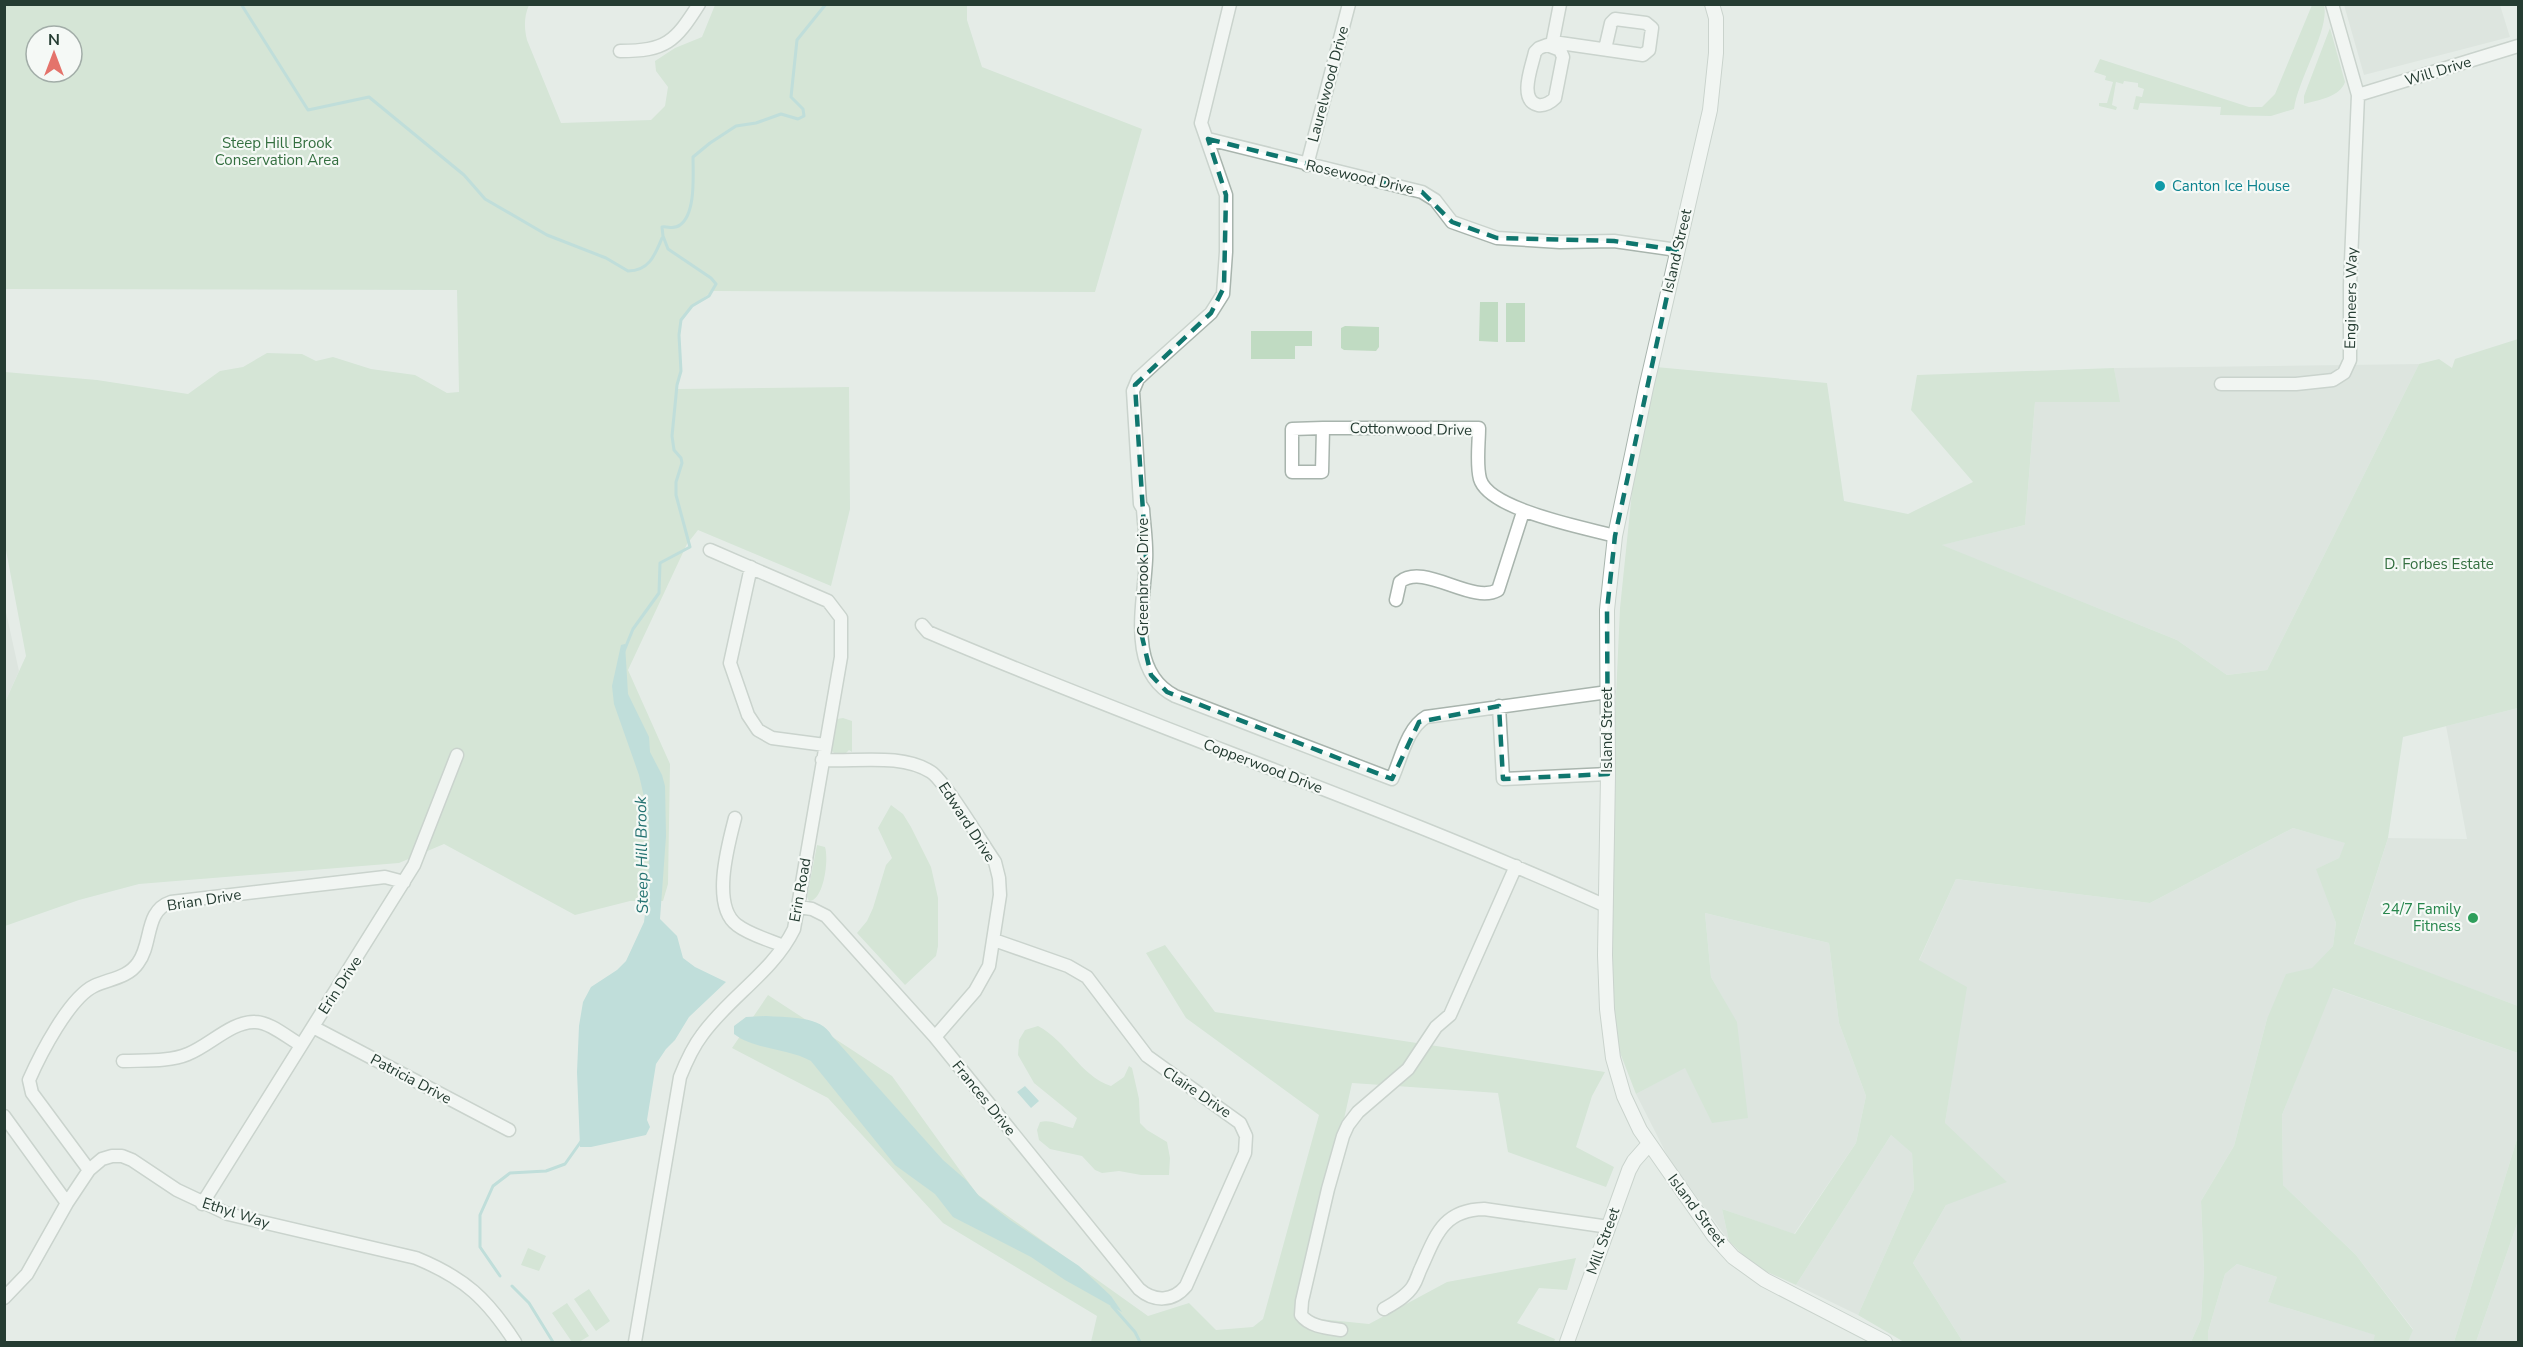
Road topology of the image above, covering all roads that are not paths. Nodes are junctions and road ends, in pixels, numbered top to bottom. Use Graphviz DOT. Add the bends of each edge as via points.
graph roads {
  1 [pos="699,4"];
  2 [pos="1230,4"];
  3 [pos="1349,4"];
  4 [pos="1560,4"];
  5 [pos="1712,4"];
  6 [pos="2332,4"];
  7 [pos="1552,44"];
  8 [pos="2518,46"];
  9 [pos="1605,49"];
  10 [pos="620,51"];
  11 [pos="2358,95"];
  12 [pos="1208,139"];
  13 [pos="1307,165"];
  14 [pos="1677,250"];
  15 [pos="2221,384"];
  16 [pos="1323,428"];
  17 [pos="1523,512"];
  18 [pos="1615,536"];
  19 [pos="710,550"];
  20 [pos="751,567"];
  21 [pos="1396,600"];
  22 [pos="922,625"];
  23 [pos="1608,692"];
  24 [pos="1499,706"];
  25 [pos="825,745"];
  26 [pos="456,756"];
  27 [pos="822,760"];
  28 [pos="1608,774"];
  29 [pos="735,818"];
  30 [pos="1516,866"];
  31 [pos="404,882"];
  32 [pos="1606,906"];
  33 [pos="799,907"];
  34 [pos="994,940"];
  35 [pos="784,946"];
  36 [pos="313,1027"];
  37 [pos="935,1037"];
  38 [pos="301,1045"];
  39 [pos="123,1061"];
  40 [pos="4,1116"];
  41 [pos="509,1130"];
  42 [pos="1649,1144"];
  43 [pos="89,1170"];
  44 [pos="67,1203"];
  45 [pos="202,1204"];
  46 [pos="1609,1227"];
  47 [pos="5,1297"];
  48 [pos="1160,1299"];
  49 [pos="1384,1310"];
  50 [pos="1341,1330"];
  51 [pos="515,1342"];
  52 [pos="635,1342"];
  53 [pos="1567,1342"];
  54 [pos="1885,1342"];
  1 -- 10 [label="street" via="680,32 661,47"];
  2 -- 12 [label="street, Greenbrook Drive" via="1202,119"];
  3 -- 13 [label="street, Laurelwood Drive"];
  4 -- 7 [label="street"];
  5 -- 14 [label="street, Island Street" via="1716,53 1710,110"];
  6 -- 11 [label="street"];
  7 -- 7 [label="street" via="1563,57 1555,98 1538,105 1530,101 1527,93 1535,52"];
  7 -- 9 [label="street"];
  8 -- 11 [label="street, Will Drive"];
  11 -- 15 [label="street, Engineers Way" via="2350,360 2344,373 2333,380 2296,384"];
  12 -- 13 [label="street, Rosewood Drive"];
  12 -- 24 [label="street, Greenbrook Drive" via="1227,202 1223,294 1211,314 1147,370 1133,391 1146,559 1140,628 1151,675 1159,686 1175,696 1392,778 1413,729 1426,717"];
  13 -- 14 [label="street, Rosewood Drive" via="1422,192 1435,200 1452,222 1497,238 1614,241"];
  14 -- 18 [label="street, Island Street"];
  16 -- 16 [label="street, Cottonwood Drive" via="1292,429 1292,472 1322,472"];
  16 -- 17 [label="street, Cottonwood Drive" via="1479,428 1483,486"];
  17 -- 18 [label="street, Cottonwood Drive"];
  17 -- 21 [label="street" via="1498,590 1485,593 1414,576 1400,582"];
  18 -- 23 [label="street, Island Street" via="1606,610"];
  19 -- 20 [label="street, Erin Road"];
  20 -- 25 [label="street, Erin Road" via="820,596 841,618 841,657"];
  20 -- 25 [label="street" via="730,663 748,715 758,730 772,738"];
  22 -- 30 [label="street, Copperwood Drive" via="928,632 1084,698"];
  23 -- 24 [label="street, Greenbrook Drive"];
  23 -- 28 [label="street, Island Street"];
  24 -- 28 [label="street" via="1503,778"];
  25 -- 27 [label="street, Erin Road"];
  26 -- 31 [label="street, Erin Drive" via="423,845"];
  27 -- 33 [label="street, Erin Road"];
  27 -- 34 [label="street, Edward Drive" via="899,762 936,776 997,868 1000,895"];
  28 -- 32 [label="street, Island Street"];
  29 -- 35 [label="street" via="727,848 723,901 726,910 738,926"];
  30 -- 32 [label="street, Copperwood Drive"];
  30 -- 50 [label="street" via="1450,1015 1436,1027 1408,1069 1358,1113 1343,1136 1301,1315 1305,1321"];
  31 -- 36 [label="street, Erin Drive"];
  31 -- 43 [label="street, Brian Drive" via="385,877 160,906 139,963 124,974 93,986 70,1005 29,1080 32,1093"];
  32 -- 42 [label="street, Island Street" via="1607,1009 1613,1058 1624,1096"];
  33 -- 35 [label="street, Erin Road" via="794,929"];
  33 -- 37 [label="street, Frances Drive" via="826,916"];
  34 -- 37 [label="street, Edward Drive" via="981,982"];
  34 -- 48 [label="street, Claire Drive" via="1068,966 1087,977 1147,1056 1240,1122 1247,1149 1186,1286 1174,1297"];
  35 -- 52 [label="street, Erin Road" via="702,1035 680,1077"];
  36 -- 38 [label="street, Erin Drive"];
  36 -- 41 [label="street, Patricia Drive"];
  37 -- 48 [label="street, Frances Drive" via="1139,1289"];
  38 -- 39 [label="street" via="261,1022 253,1022 177,1058"];
  38 -- 45 [label="street, Erin Drive"];
  40 -- 44 [label="street"];
  42 -- 46 [label="street, Mill Street" via="1629,1170"];
  42 -- 54 [label="street, Island Street" via="1733,1257 1765,1280"];
  43 -- 44 [label="street, Ethyl Way"];
  43 -- 45 [label="street, Ethyl Way" via="102,1159 122,1156"];
  44 -- 47 [label="street, Ethyl Way" via="27,1274"];
  45 -- 51 [label="street, Ethyl Way" via="237,1217 416,1258 437,1267 482,1297"];
  46 -- 49 [label="street" via="1484,1209 1457,1213 1441,1229 1413,1287"];
  46 -- 53 [label="street, Mill Street"];
}
